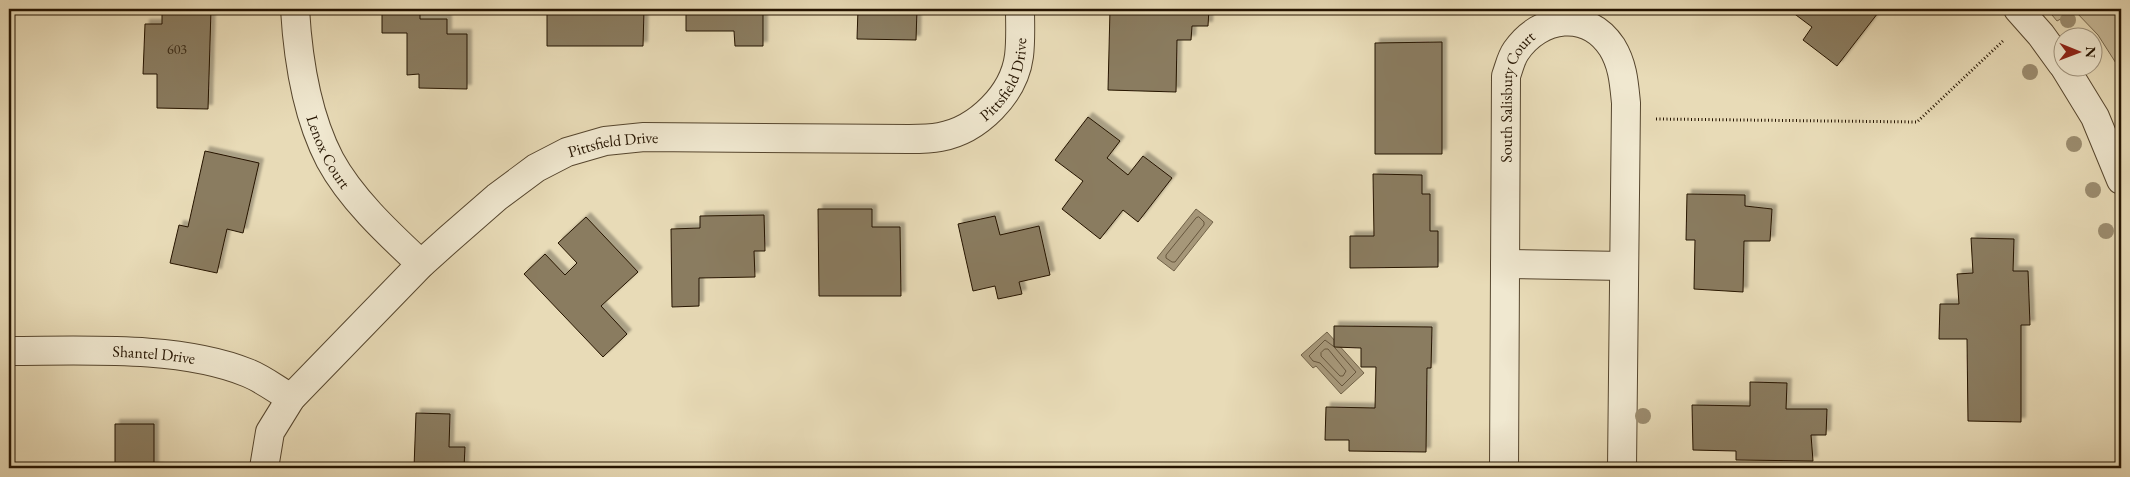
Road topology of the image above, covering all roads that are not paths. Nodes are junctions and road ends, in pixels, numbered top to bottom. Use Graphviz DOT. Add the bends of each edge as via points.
graph roads {
  1 [pos="295,9"];
  2 [pos="1020,9"];
  3 [pos="2018,9"];
  4 [pos="2052,50"];
  5 [pos="2071,78"];
  6 [pos="2121,180"];
  7 [pos="420,264"];
  8 [pos="1505,264"];
  9 [pos="1624,266"];
  10 [pos="9,351"];
  11 [pos="291,398"];
  12 [pos="264,468"];
  13 [pos="1504,468"];
  14 [pos="1622,468"];
  1 -- 7 [label="street, Lenox Court" via="297,49 310,109 331,161 360,202"];
  2 -- 7 [label="street, Pittsfield Drive" via="1019,56 1015,70 1004,94 986,114 966,128 940,137 909,140 644,137 605,141 568,152 536,168 497,197"];
  3 -- 4 [label="street"];
  5 -- 6 [label="street" via="2095,116"];
  7 -- 11 [label="street, Pittsfield Drive"];
  8 -- 9 [label="street"];
  8 -- 9 [label="street, South Salisbury Court" via="1506,76 1515,52 1530,35 1549,23 1576,22 1595,29 1612,46 1622,68 1626,103"];
  8 -- 13 [label="street, South Salisbury Court"];
  9 -- 14 [label="street, South Salisbury Court"];
  10 -- 11 [label="street, Shantel Drive" via="188,356 248,373"];
  11 -- 12 [label="street, Pittsfield Drive" via="270,432"];
}
